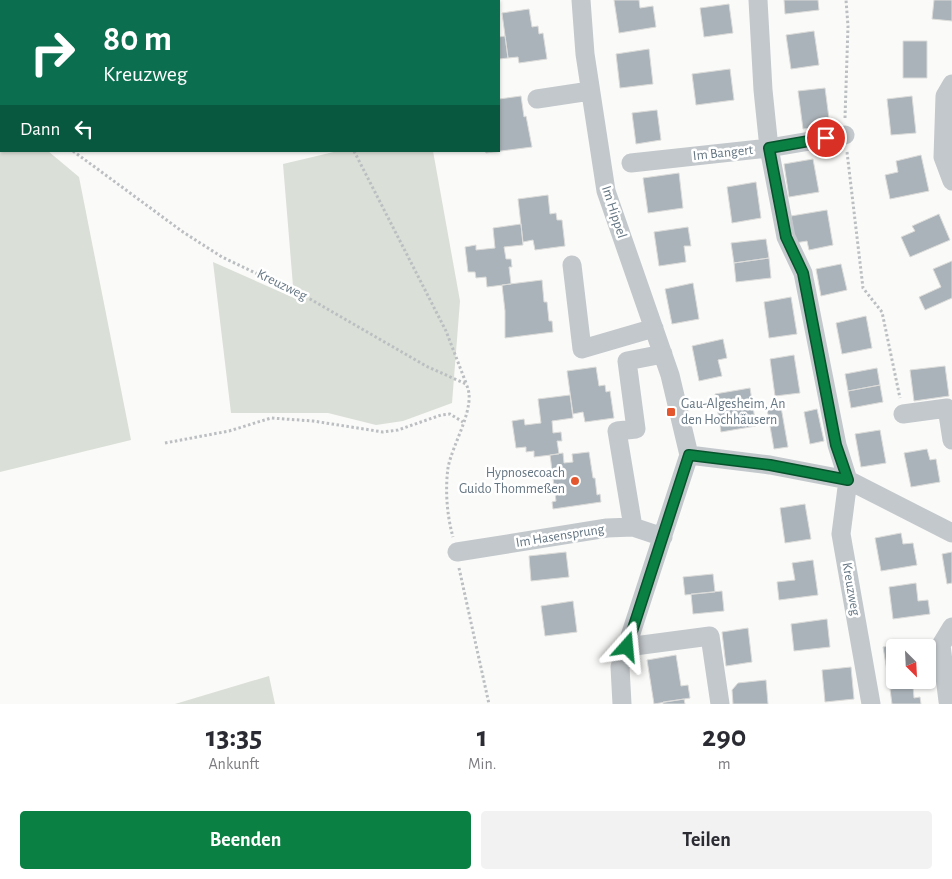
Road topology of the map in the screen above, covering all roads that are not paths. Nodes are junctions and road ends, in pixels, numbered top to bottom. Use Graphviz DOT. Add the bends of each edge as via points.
graph roads {
  1 [pos="581,0"];
  2 [pos="758,0"];
  3 [pos="952,84"];
  4 [pos="590,91"];
  5 [pos="537,100"];
  6 [pos="845,134"];
  7 [pos="769,148"];
  8 [pos="631,163"];
  9 [pos="952,181"];
  10 [pos="572,265"];
  11 [pos="654,328"];
  12 [pos="663,354"];
  13 [pos="903,414"];
  14 [pos="952,440"];
  15 [pos="689,455"];
  16 [pos="848,480"];
  17 [pos="632,527"];
  18 [pos="952,533"];
  19 [pos="663,537"];
  20 [pos="457,552"];
  21 [pos="952,627"];
  22 [pos="627,647"];
  23 [pos="871,700"];
  24 [pos="948,701"];
  25 [pos="622,704"];
  26 [pos="720,704"];
  1 -- 4 [label="street, Im Hippel"];
  2 -- 7 [label="street, Kreuzweg"];
  3 -- 9 [label="street" via="945,96 943,157"];
  4 -- 5 [label="street"];
  4 -- 11 [label="street, Im Hippel" via="606,191"];
  6 -- 7 [label="street, Im Bangert"];
  7 -- 8 [label="street, Im Bangert"];
  7 -- 16 [label="street, Kreuzweg" via="786,237 803,273 836,445"];
  10 -- 11 [label="street" via="582,349"];
  11 -- 12 [label="street, Im Hippel"];
  12 -- 15 [label="street, Im Hippel"];
  12 -- 17 [label="street" via="628,361 636,429 616,431"];
  13 -- 14 [label="street" via="947,408"];
  15 -- 16 [label="street" via="770,465"];
  15 -- 19 [label="street"];
  16 -- 18 [label="street"];
  16 -- 23 [label="street, Kreuzweg" via="841,534"];
  17 -- 19 [label="street, Im Hasensprung"];
  17 -- 20 [label="street, Im Hasensprung" via="607,528"];
  19 -- 22 [label="street"];
  21 -- 24 [label="street" via="941,645"];
  22 -- 25 [label="street" via="620,667"];
  22 -- 26 [label="street" via="710,636"];
}
